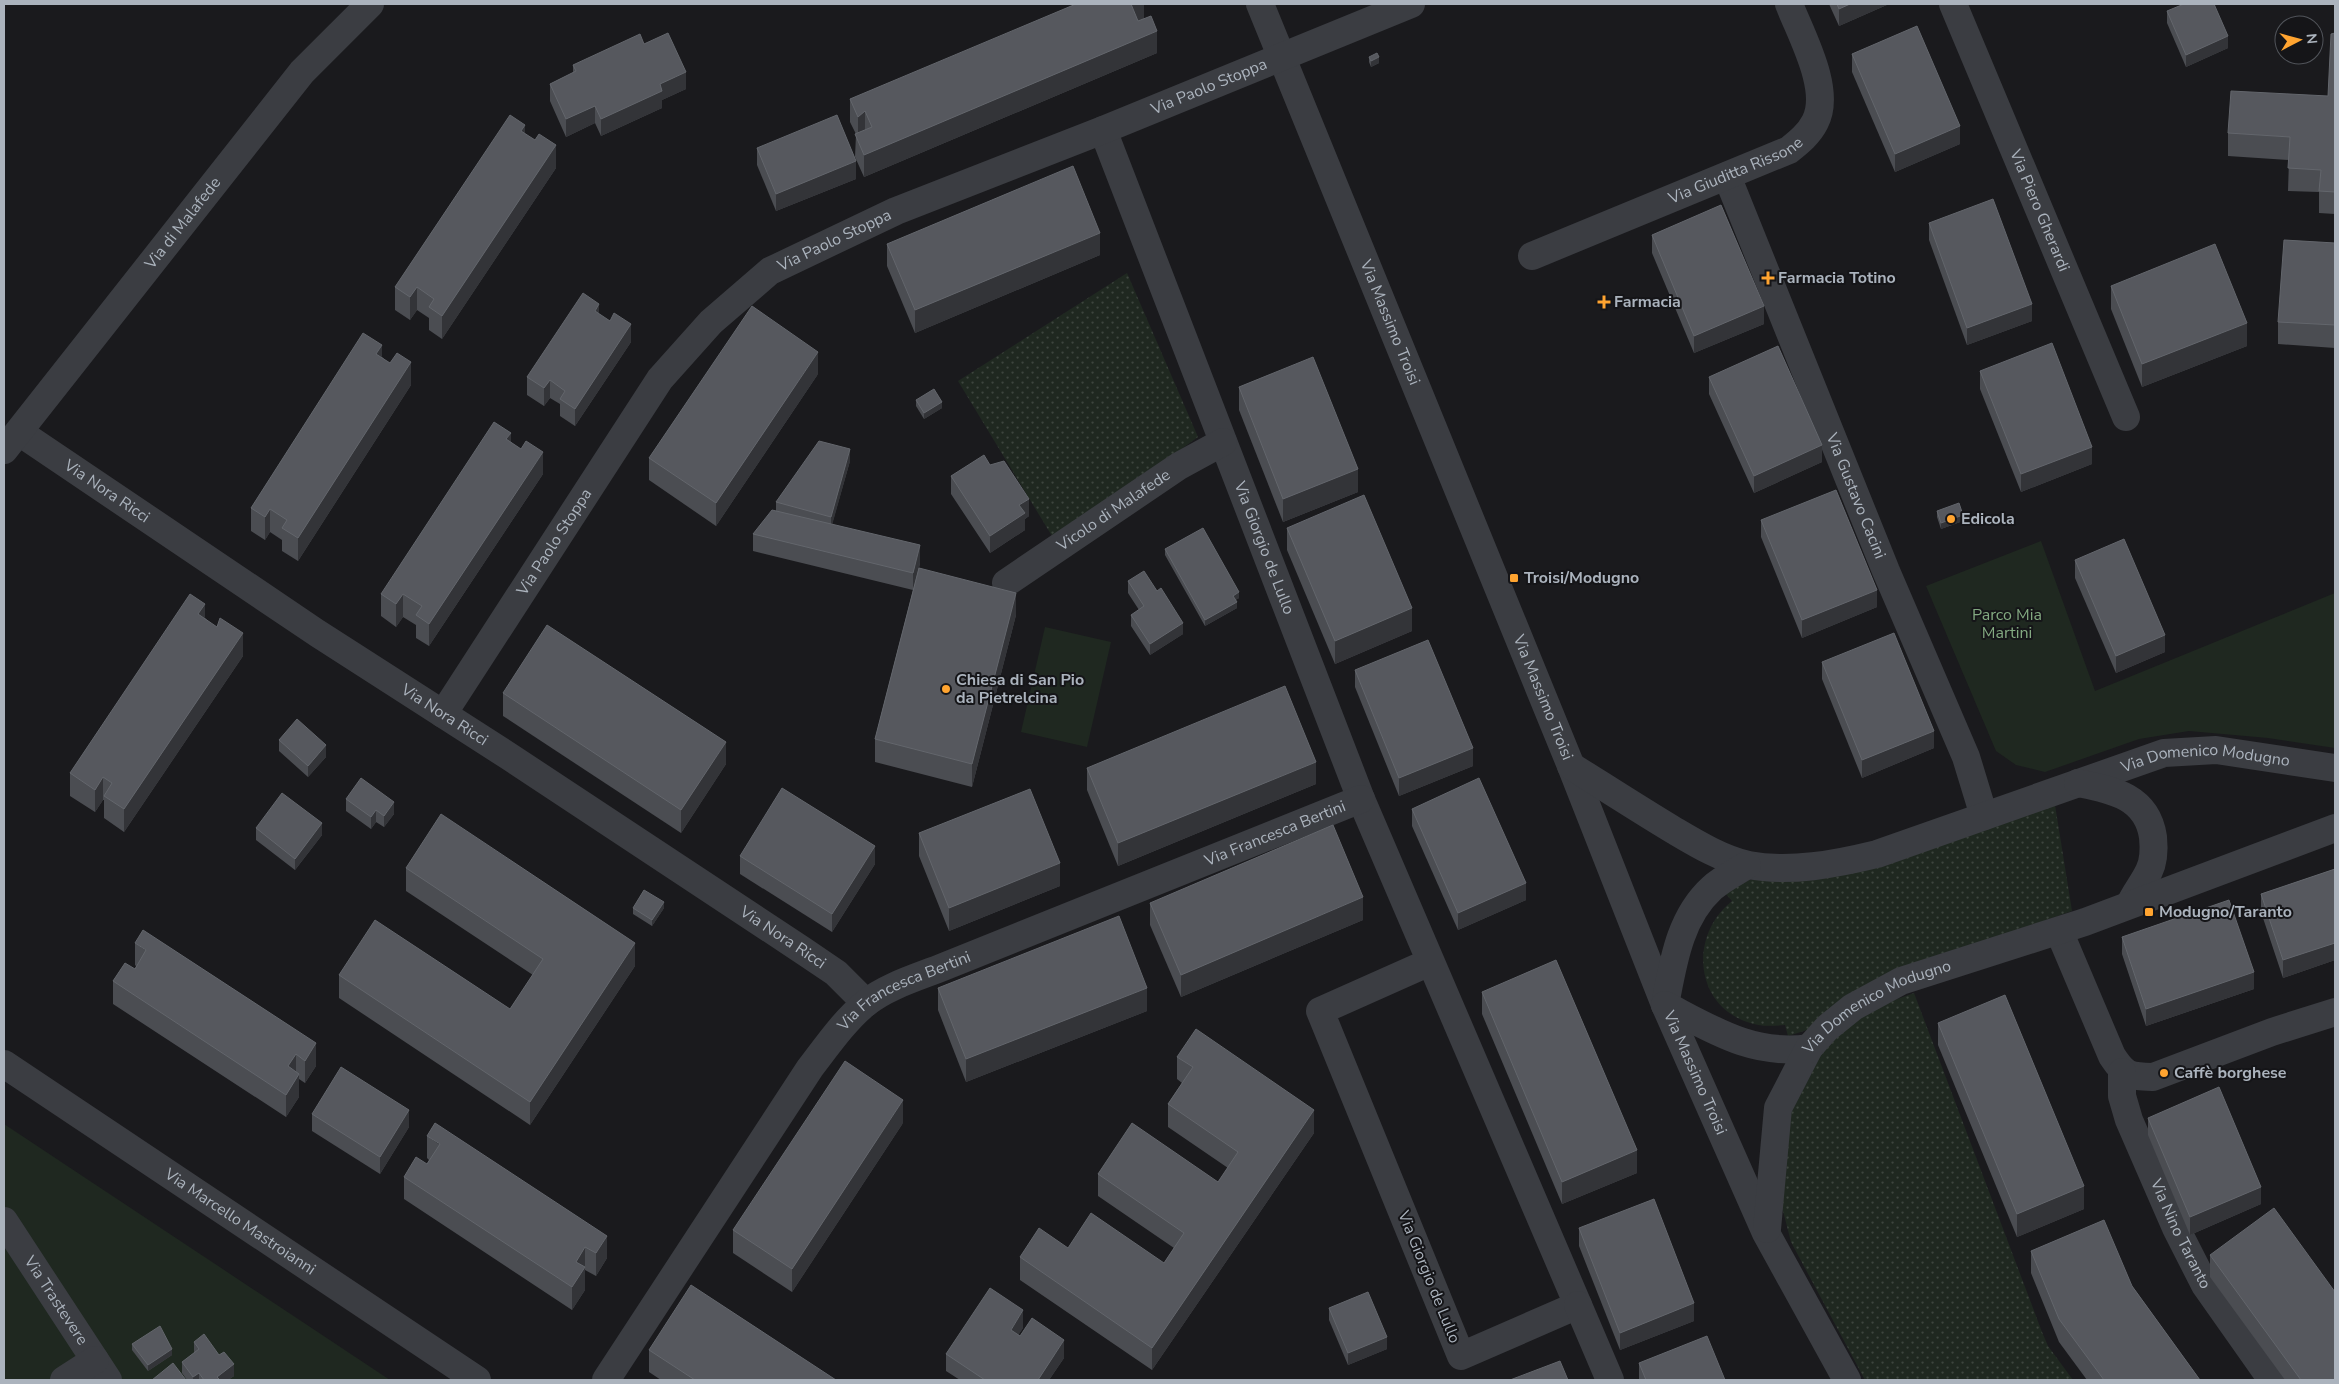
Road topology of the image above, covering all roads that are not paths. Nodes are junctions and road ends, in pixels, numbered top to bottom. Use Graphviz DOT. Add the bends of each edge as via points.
graph roads {
  1 [pos="370,4"];
  2 [pos="1260,4"];
  3 [pos="1411,4"];
  4 [pos="1789,4"];
  5 [pos="1953,4"];
  6 [pos="1281,56"];
  7 [pos="1103,130"];
  8 [pos="1727,176"];
  9 [pos="1532,256"];
  10 [pos="2126,417"];
  11 [pos="11,441"];
  12 [pos="1223,442"];
  13 [pos="1006,583"];
  14 [pos="444,714"];
  15 [pos="1571,766"];
  16 [pos="2335,768"];
  17 [pos="2078,783"];
  18 [pos="1361,799"];
  19 [pos="1984,816"];
  20 [pos="2335,828"];
  21 [pos="1747,864"];
  22 [pos="2130,904"];
  23 [pos="2059,930"];
  24 [pos="1430,962"];
  25 [pos="866,1002"];
  26 [pos="1665,1005"];
  27 [pos="2335,1012"];
  28 [pos="1809,1048"];
  29 [pos="4,1064"];
  30 [pos="2122,1072"];
  31 [pos="4,1221"];
  32 [pos="1766,1234"];
  33 [pos="1578,1305"];
  34 [pos="102,1370"];
  35 [pos="64,1380"];
  36 [pos="477,1380"];
  37 [pos="606,1380"];
  38 [pos="1610,1380"];
  39 [pos="1847,1380"];
  40 [pos="2272,1380"];
  1 -- 11 [label="street, Via di Malafede" via="302,72"];
  2 -- 6 [label="street, Via Massimo Troisi"];
  3 -- 6 [label="street, Via Paolo Stoppa"];
  4 -- 8 [label="street, Via Giuditta Rissone" via="1818,78 1820,102 1816,121 1806,136 1789,150"];
  5 -- 10 [label="street, Via Piero Gherardi"];
  6 -- 7 [label="street, Via Paolo Stoppa"];
  6 -- 15 [label="street, Via Massimo Troisi"];
  7 -- 12 [label="street, Via Giorgio de Lullo"];
  7 -- 14 [label="street, Via Paolo Stoppa" via="896,211 770,271 711,322 660,379"];
  8 -- 9 [label="street, Via Giuditta Rissone"];
  8 -- 19 [label="street, Via Gustavo Cacini" via="1886,570 1966,757"];
  11 -- 14 [label="street, Via Nora Ricci"];
  12 -- 13 [label="street, Vicolo di Malafede" via="1179,466"];
  12 -- 18 [label="street, Via Giorgio de Lullo"];
  14 -- 25 [label="street, Via Nora Ricci" via="829,969"];
  15 -- 21 [label="street, Via Domenico Modugno" via="1704,848"];
  15 -- 26 [label="street, Via Massimo Troisi"];
  16 -- 17 [label="street, Via Domenico Modugno" via="2216,750 2164,754"];
  17 -- 19 [label="street, Via Domenico Modugno"];
  17 -- 22 [label="street, Via Domenico Modugno" via="2130,798 2143,810 2152,829 2154,847 2150,870"];
  18 -- 24 [label="street, Via Giorgio de Lullo"];
  18 -- 25 [label="street, Via Francesca Bertini" via="901,984"];
  19 -- 21 [label="street, Via Domenico Modugno" via="1877,854 1835,864 1785,868"];
  20 -- 22 [label="street, Via Domenico Modugno"];
  21 -- 26 [label="street" via="1713,887 1696,904 1675,956"];
  22 -- 23 [label="street, Via Domenico Modugno"];
  23 -- 28 [label="street, Via Domenico Modugno" via="1901,981 1853,1007"];
  23 -- 30 [label="street, Via Nino Taranto" via="2112,1056"];
  24 -- 33 [label="street, Via Giorgio de Lullo"];
  24 -- 33 [label="street, Via Giorgio de Lullo" via="1320,1011 1461,1356"];
  25 -- 37 [label="street, Via Francesca Bertini" via="837,1032 810,1068"];
  26 -- 28 [label="street" via="1721,1035 1756,1047 1792,1051"];
  26 -- 32 [label="street, Via Massimo Troisi"];
  27 -- 30 [label="street" via="2153,1077"];
  28 -- 32 [label="street, Via Domenico Modugno" via="1778,1108"];
  29 -- 36 [label="street, Via Marcello Mastroianni"];
  30 -- 40 [label="street, Via Nino Taranto" via="2122,1096 2129,1120 2176,1228 2205,1285"];
  31 -- 34 [label="street, Via Trastevere"];
  32 -- 39 [label="street, Via Massimo Troisi"];
  33 -- 38 [label="street"];
  34 -- 35 [label="street"];
}
